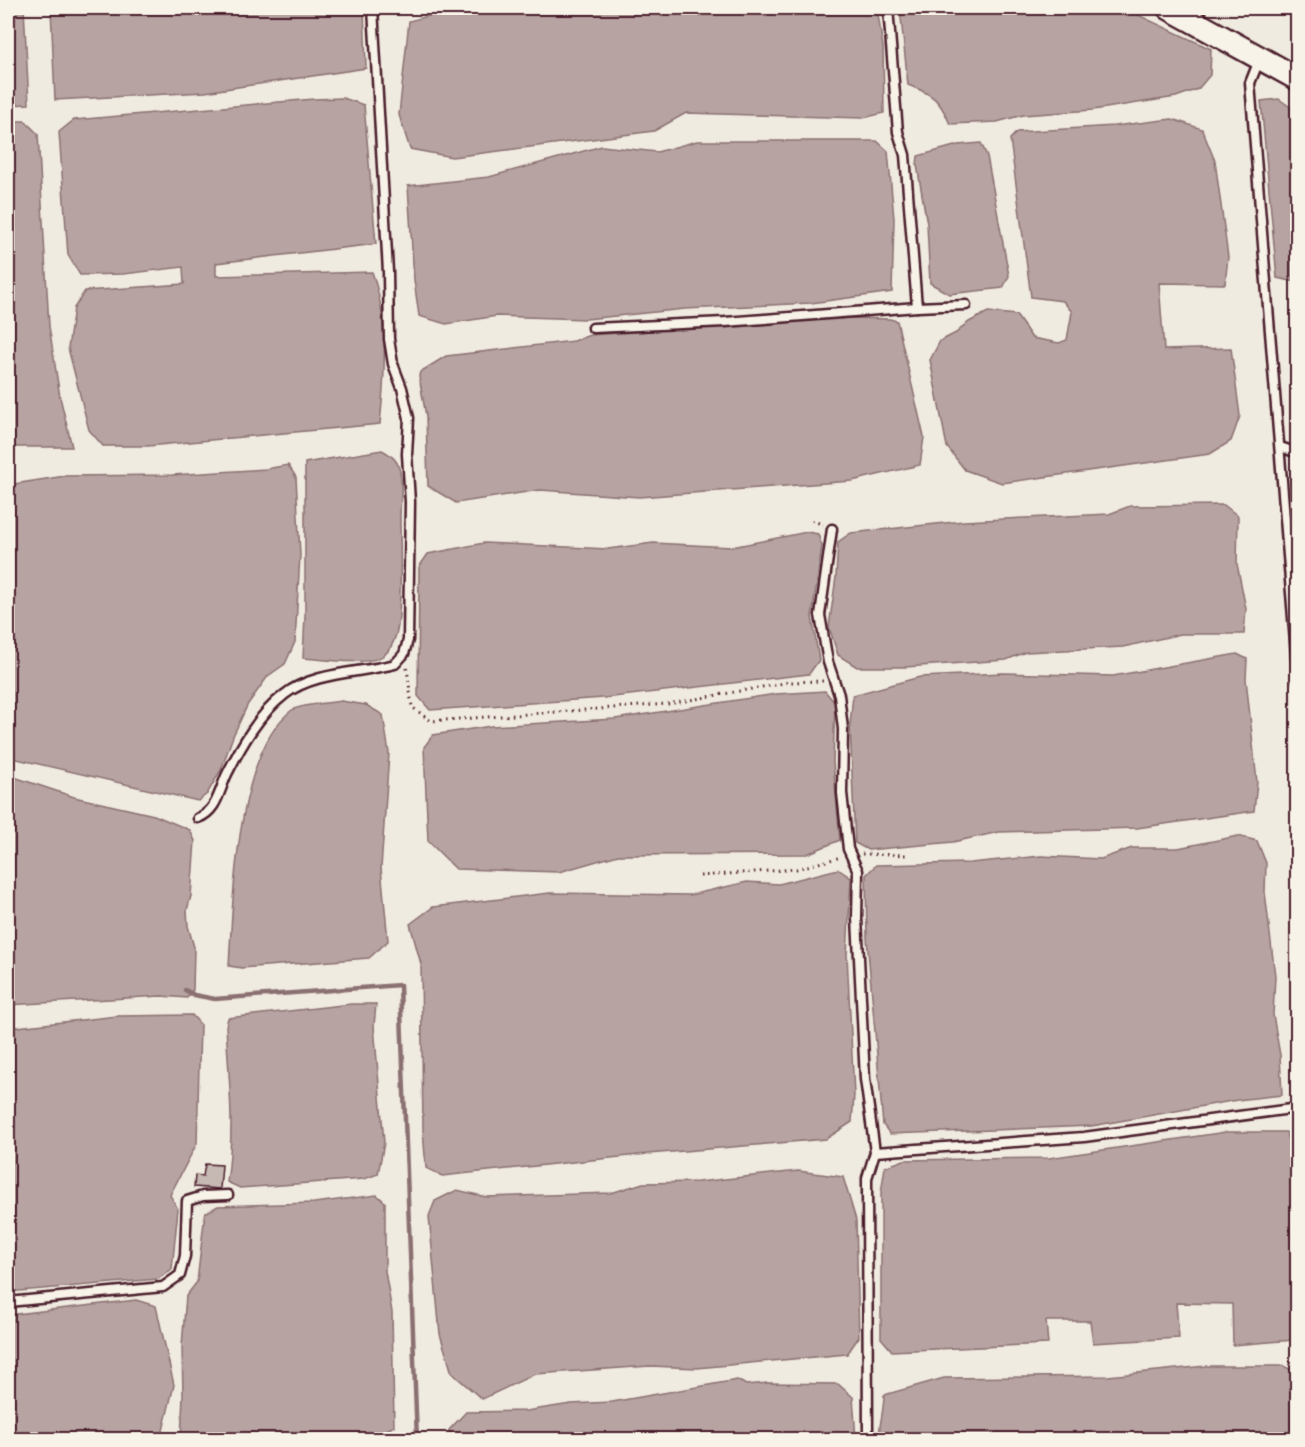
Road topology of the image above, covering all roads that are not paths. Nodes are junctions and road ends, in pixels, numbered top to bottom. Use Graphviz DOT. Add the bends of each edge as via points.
graph roads {
  1 [pos="373,8"];
  2 [pos="888,8"];
  3 [pos="1169,8"];
  4 [pos="1260,58"];
  5 [pos="1298,79"];
  6 [pos="966,305"];
  7 [pos="917,307"];
  8 [pos="593,328"];
  9 [pos="1280,447"];
  10 [pos="1298,453"];
  11 [pos="832,529"];
  12 [pos="1298,680"];
  13 [pos="198,818"];
  14 [pos="1298,1108"];
  15 [pos="875,1152"];
  16 [pos="228,1195"];
  17 [pos="8,1302"];
  18 [pos="868,1440"];
  1 -- 13 [label="lane" via="389,339 409,418 408,640 404,654 395,664 332,676 285,693 252,731 216,803"];
  2 -- 7 [label="lane"];
  3 -- 4 [label="main road"];
  4 -- 5 [label="main road"];
  4 -- 9 [label="lane" via="1250,83"];
  6 -- 7 [label="lane"];
  7 -- 8 [label="lane"];
  9 -- 10 [label="lane"];
  9 -- 12 [label="lane"];
  11 -- 15 [label="lane" via="820,615 843,729 842,793 848,849 858,870 865,1079"];
  14 -- 15 [label="lane" via="1084,1137"];
  15 -- 18 [label="lane" via="867,1178"];
  16 -- 17 [label="lane" via="187,1201 180,1275 163,1287"];
}
